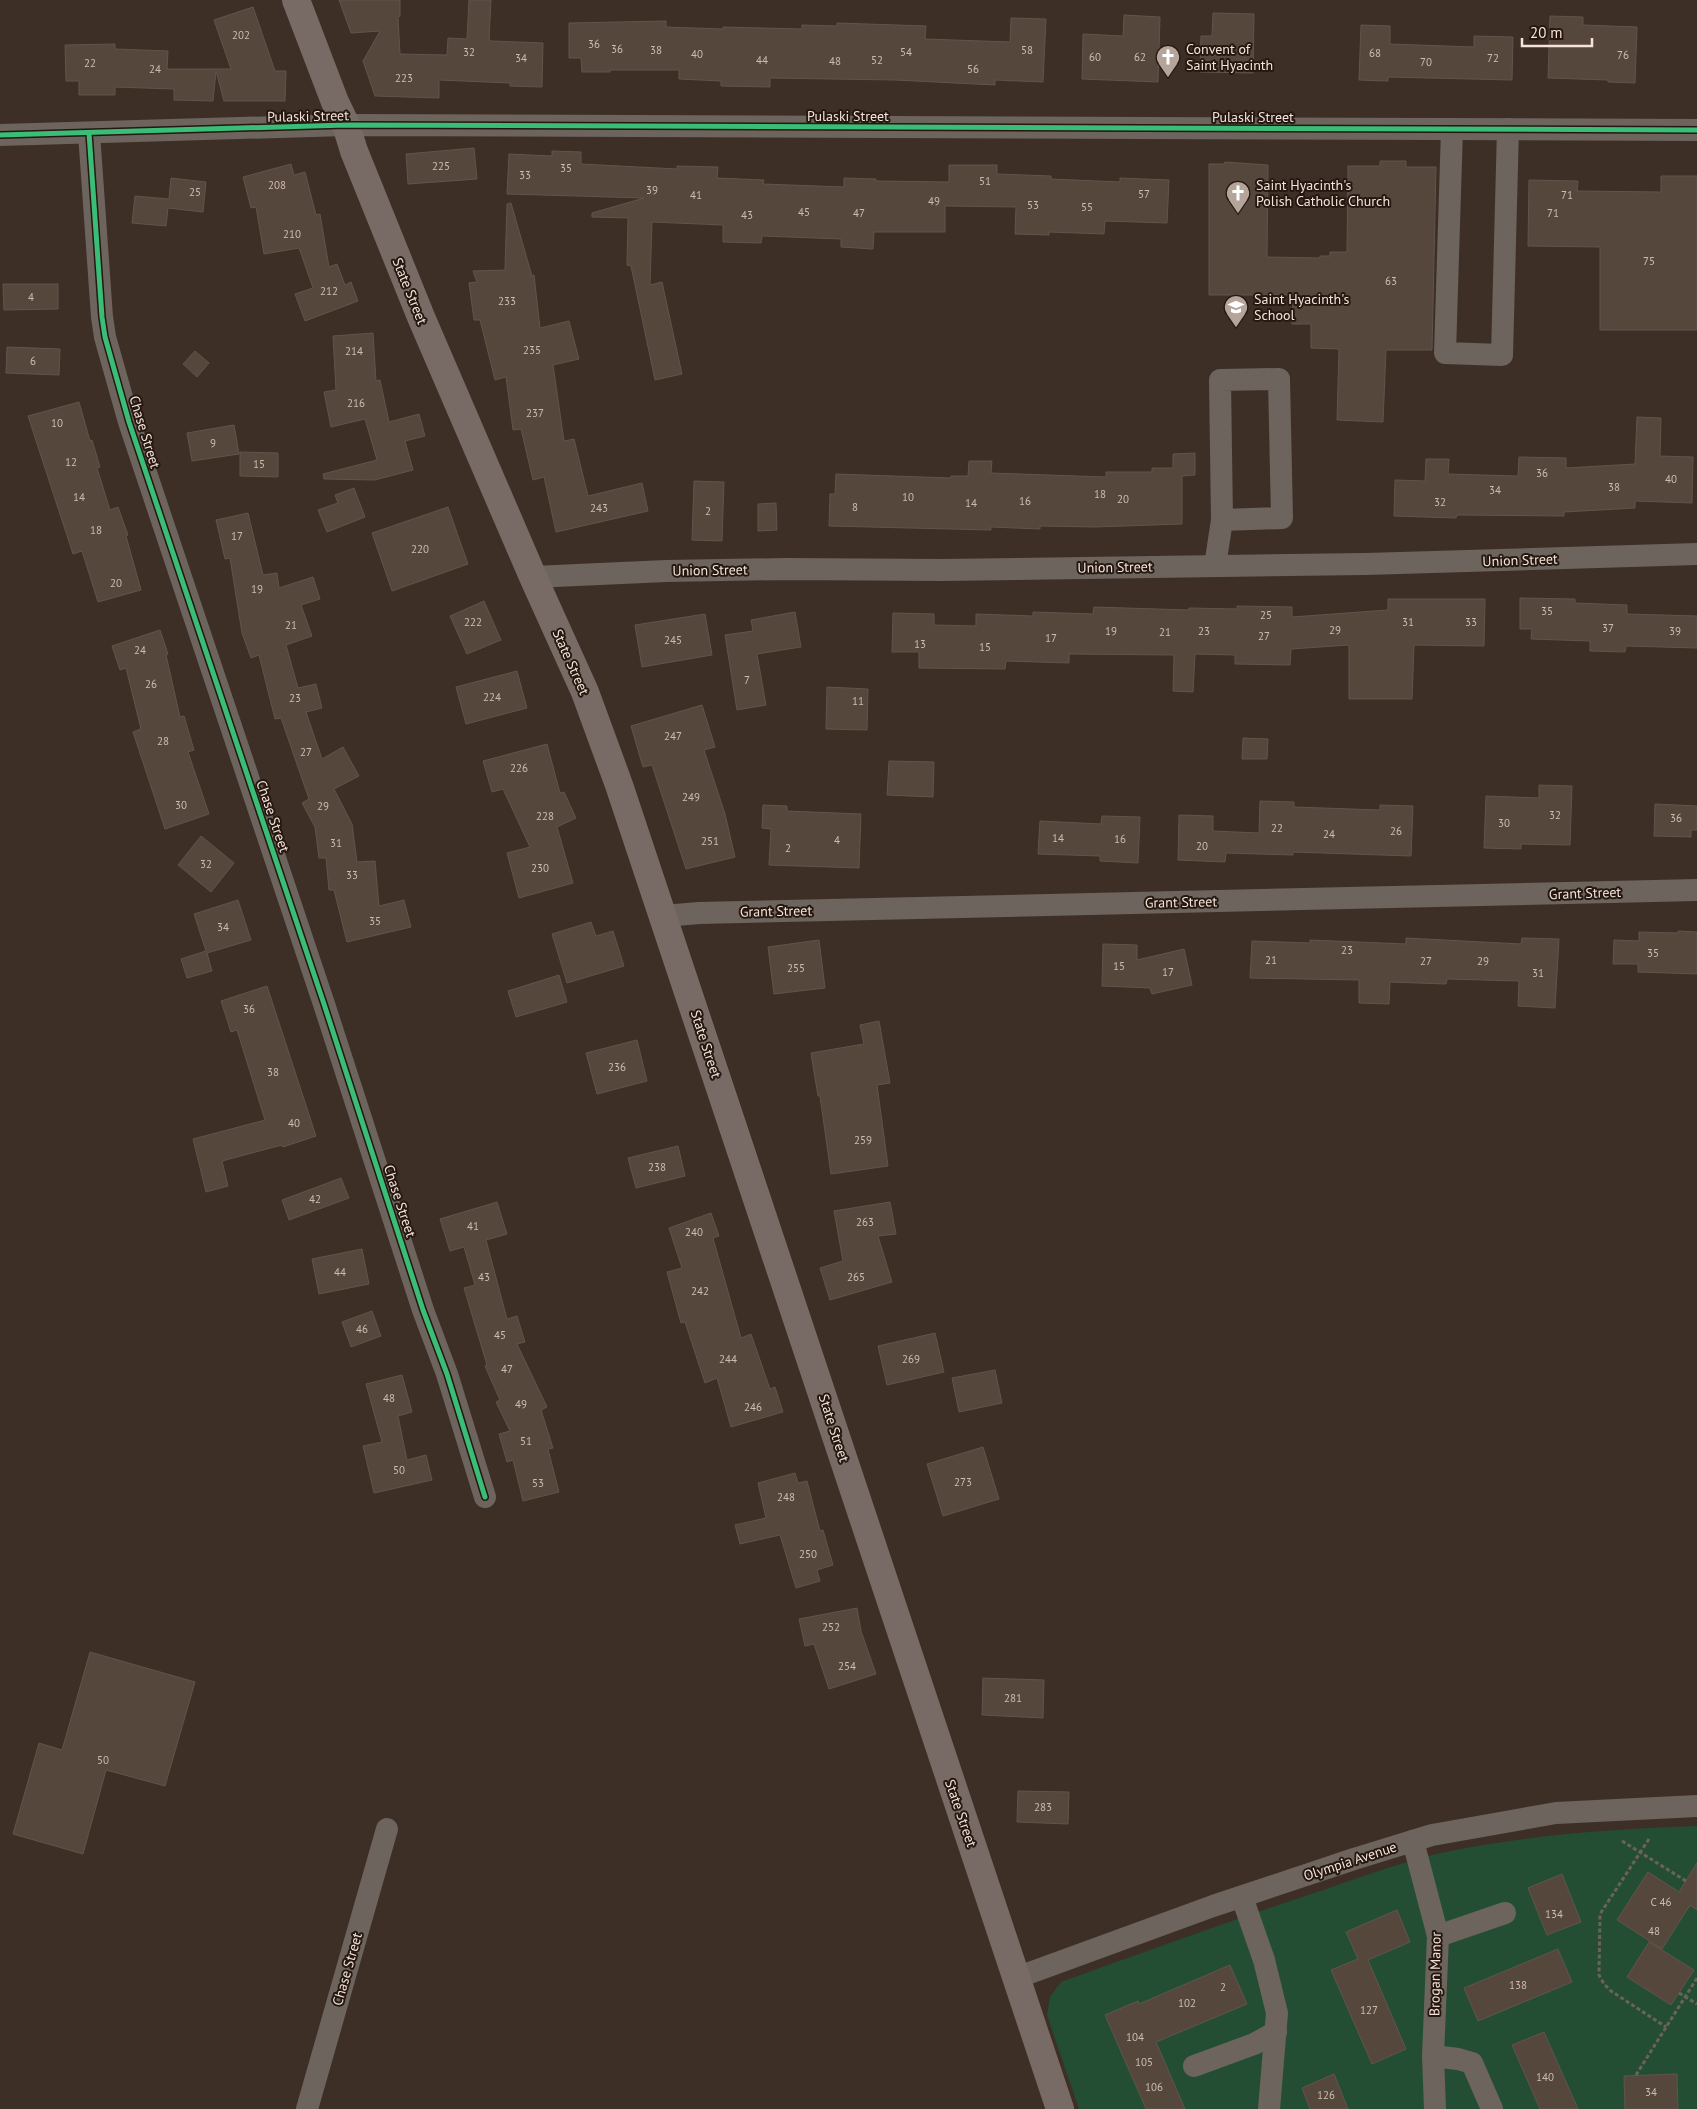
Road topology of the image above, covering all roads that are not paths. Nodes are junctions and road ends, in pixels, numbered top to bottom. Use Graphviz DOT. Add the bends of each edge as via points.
graph roads {
  1 [pos="296,0"];
  2 [pos="346,126"];
  3 [pos="1452,129"];
  4 [pos="1508,129"];
  5 [pos="1697,130"];
  6 [pos="89,133"];
  7 [pos="0,135"];
  8 [pos="1222,520"];
  9 [pos="1697,554"];
  10 [pos="1215,566"];
  11 [pos="533,577"];
  12 [pos="1697,890"];
  13 [pos="664,916"];
  14 [pos="485,1497"];
  15 [pos="1697,1806"];
  16 [pos="387,1829"];
  17 [pos="1413,1841"];
  18 [pos="1242,1897"];
  19 [pos="1504,1914"];
  20 [pos="1438,1936"];
  21 [pos="1016,1978"];
  22 [pos="1276,2032"];
  23 [pos="1433,2056"];
  24 [pos="1194,2066"];
  25 [pos="307,2109"];
  26 [pos="1060,2109"];
  27 [pos="1269,2109"];
  28 [pos="1435,2109"];
  29 [pos="1492,2109"];
  1 -- 2 [label="main road, State Street"];
  2 -- 3 [label="street, Pulaski Street"];
  2 -- 6 [label="street, Pulaski Street"];
  2 -- 11 [label="main road, State Street" via="421,317"];
  3 -- 4 [label="street, Pulaski Street"];
  3 -- 4 [label="street" via="1445,353 1502,355"];
  4 -- 5 [label="street, Pulaski Street"];
  6 -- 7 [label="street, Pulaski Street"];
  6 -- 14 [label="street, Chase Street" via="102,317 129,422 447,1374"];
  8 -- 8 [label="street" via="1220,380 1279,379 1282,518"];
  8 -- 10 [label="street"];
  9 -- 10 [label="street, Union Street"];
  10 -- 11 [label="street, Union Street" via="786,569"];
  11 -- 13 [label="main road, State Street" via="585,692"];
  12 -- 13 [label="street, Grant Street"];
  13 -- 21 [label="main road, State Street"];
  15 -- 17 [label="street, Olympia Avenue" via="1556,1813"];
  16 -- 25 [label="street, Chase Street"];
  17 -- 18 [label="street, Olympia Avenue"];
  17 -- 20 [label="street, Brogan Manor"];
  18 -- 21 [label="street, Olympia Avenue"];
  18 -- 22 [label="street" via="1272,1989 1277,2012"];
  19 -- 20 [label="street"];
  20 -- 23 [label="street, Brogan Manor"];
  21 -- 26 [label="main road, State Street"];
  22 -- 24 [label="street" via="1254,2044"];
  22 -- 27 [label="street"];
  23 -- 28 [label="street, Brogan Manor"];
  23 -- 29 [label="street" via="1472,2063"];
}
